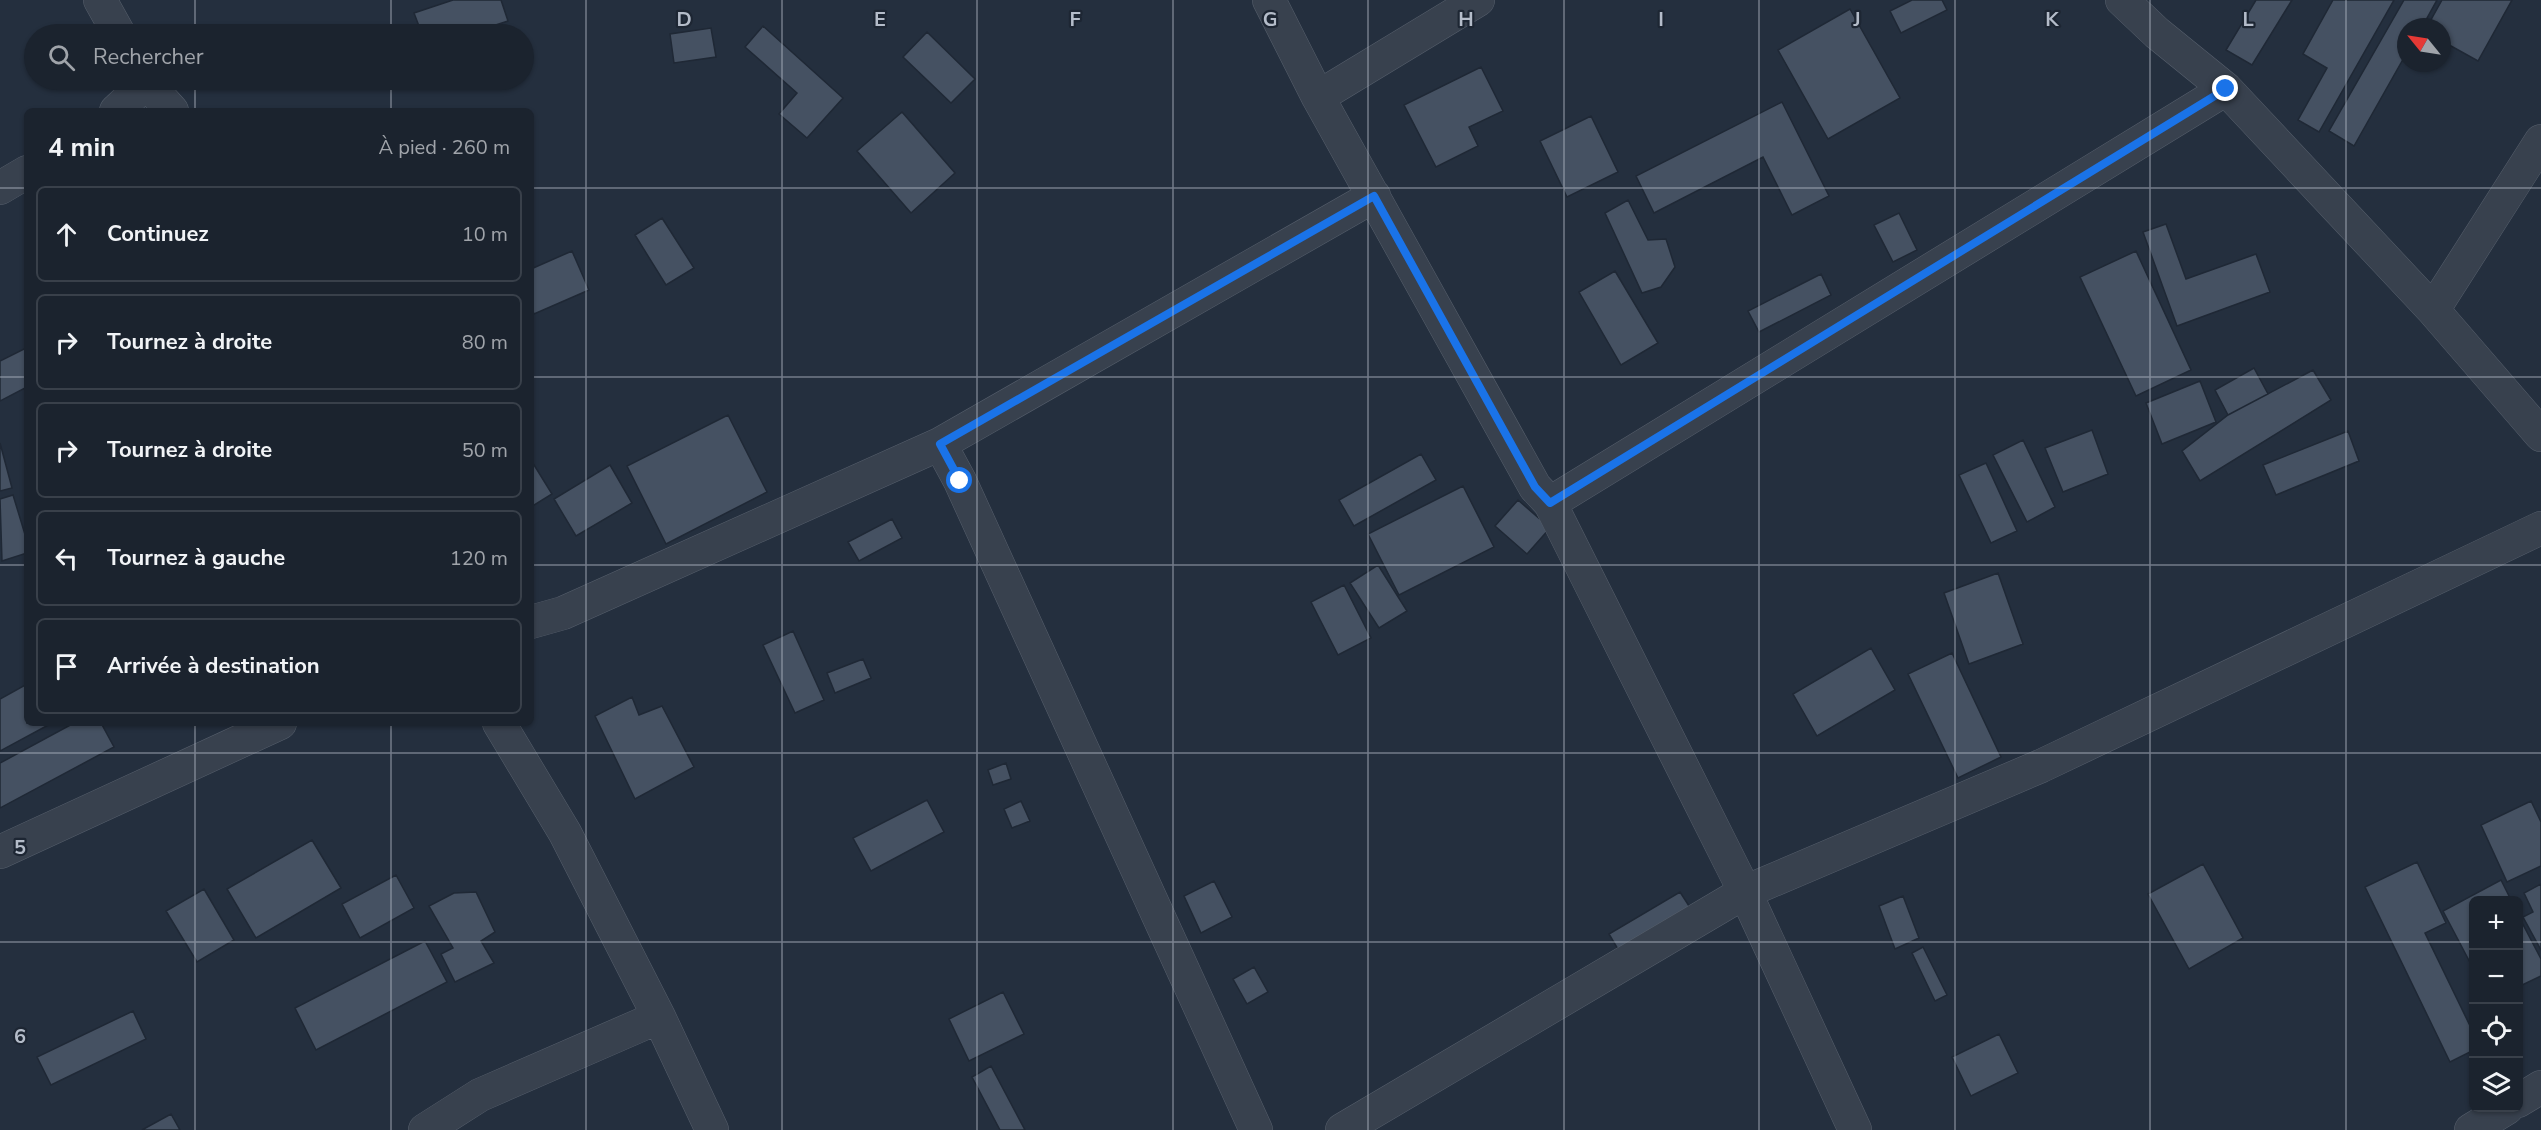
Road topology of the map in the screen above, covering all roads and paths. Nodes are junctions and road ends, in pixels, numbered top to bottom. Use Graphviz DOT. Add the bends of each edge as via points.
graph roads {
  1 [pos="100,0"];
  2 [pos="1269,0"];
  3 [pos="1478,0"];
  4 [pos="2122,0"];
  5 [pos="113,24"];
  6 [pos="2226,89"];
  7 [pos="136,90"];
  8 [pos="153,90"];
  9 [pos="1318,97"];
  10 [pos="119,108"];
  11 [pos="169,108"];
  12 [pos="2541,141"];
  13 [pos="24,174"];
  14 [pos="0,188"];
  15 [pos="1374,196"];
  16 [pos="2433,310"];
  17 [pos="2541,435"];
  18 [pos="940,444"];
  19 [pos="1550,503"];
  20 [pos="2541,528"];
  21 [pos="534,621"];
  22 [pos="273,726"];
  23 [pos="501,726"];
  24 [pos="0,852"];
  25 [pos="1746,892"];
  26 [pos="659,1017"];
  27 [pos="2541,1087"];
  28 [pos="2523,1098"];
  29 [pos="2500,1112"];
  30 [pos="425,1130"];
  31 [pos="712,1130"];
  32 [pos="1256,1130"];
  33 [pos="1342,1130"];
  34 [pos="1855,1130"];
  35 [pos="2470,1130"];
  1 -- 5 [label="street"];
  2 -- 9 [label="street"];
  3 -- 9 [label="street"];
  4 -- 6 [label="street"];
  6 -- 16 [label="street"];
  6 -- 19 [label="street"];
  7 -- 10 [label="street"];
  8 -- 11 [label="street"];
  9 -- 15 [label="street"];
  12 -- 16 [label="street"];
  13 -- 14 [label="street"];
  15 -- 18 [label="street"];
  15 -- 19 [label="street" via="1535,487"];
  16 -- 17 [label="street"];
  18 -- 21 [label="street" via="563,612"];
  18 -- 32 [label="street"];
  19 -- 25 [label="street"];
  20 -- 25 [label="street" via="2042,766"];
  22 -- 24 [label="street"];
  23 -- 26 [label="street" via="565,833"];
  25 -- 33 [label="street"];
  25 -- 34 [label="street"];
  26 -- 30 [label="street" via="480,1095"];
  26 -- 31 [label="street"];
  27 -- 28 [label="street"];
  29 -- 35 [label="street"];
}
